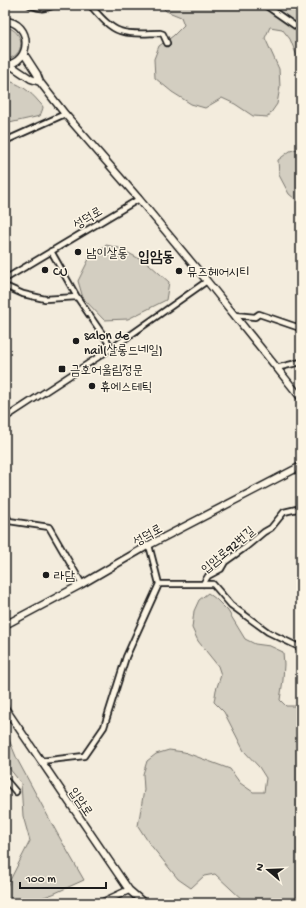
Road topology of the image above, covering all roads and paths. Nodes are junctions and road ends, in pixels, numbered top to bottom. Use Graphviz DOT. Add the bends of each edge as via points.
graph roads {
  1 [pos="30,5"];
  2 [pos="54,5"];
  3 [pos="90,5"];
  4 [pos="265,5"];
  5 [pos="5,21"];
  6 [pos="301,30"];
  7 [pos="167,43"];
  8 [pos="24,54"];
  9 [pos="7,65"];
  10 [pos="40,82"];
  11 [pos="65,114"];
  12 [pos="5,141"];
  13 [pos="139,199"];
  14 [pos="51,251"];
  15 [pos="5,279"];
  16 [pos="207,281"];
  17 [pos="5,286"];
  18 [pos="77,297"];
  19 [pos="235,315"];
  20 [pos="301,326"];
  21 [pos="112,348"];
  22 [pos="301,362"];
  23 [pos="276,368"];
  24 [pos="301,398"];
  25 [pos="5,418"];
  26 [pos="301,466"];
  27 [pos="301,508"];
  28 [pos="5,512"];
  29 [pos="149,545"];
  30 [pos="82,584"];
  31 [pos="159,584"];
  32 [pos="203,584"];
  33 [pos="5,625"];
  34 [pos="301,648"];
  35 [pos="5,708"];
  36 [pos="41,760"];
  37 [pos="5,779"];
  38 [pos="16,792"];
  39 [pos="129,890"];
  40 [pos="101,903"];
  41 [pos="144,903"];
  1 -- 2 [label="street" via="43,9"];
  3 -- 7 [label="street" via="115,29 127,33 160,33"];
  4 -- 6 [label="street"];
  5 -- 8 [label="street" via="16,24 22,30 26,37"];
  8 -- 9 [label="street" via="18,61"];
  8 -- 10 [label="street"];
  9 -- 10 [label="street"];
  10 -- 11 [label="street"];
  11 -- 12 [label="street"];
  11 -- 13 [label="street"];
  13 -- 14 [label="street, 성덕로"];
  13 -- 16 [label="street"];
  14 -- 15 [label="street, 성덕로"];
  14 -- 18 [label="street"];
  16 -- 19 [label="street"];
  16 -- 21 [label="street"];
  17 -- 18 [label="street" via="45,299"];
  18 -- 21 [label="street"];
  19 -- 20 [label="street" via="255,317 259,314 297,327"];
  19 -- 23 [label="street"];
  21 -- 25 [label="street"];
  22 -- 23 [label="street"];
  23 -- 24 [label="street"];
  26 -- 29 [label="street, 성덕로"];
  27 -- 32 [label="street, 입암로92번길" via="284,512 271,528 225,562 221,569 208,576"];
  28 -- 30 [label="street" via="9,521 49,527"];
  29 -- 30 [label="street, 성덕로"];
  29 -- 31 [label="street"];
  30 -- 33 [label="street, 성덕로"];
  31 -- 32 [label="street, 입암로92번길"];
  31 -- 36 [label="street" via="126,657 104,727 84,756"];
  32 -- 34 [label="street" via="213,584 231,605 268,632"];
  35 -- 36 [label="street, 입암로"];
  36 -- 39 [label="street, 입암로"];
  37 -- 38 [label="street"];
  39 -- 40 [label="street"];
  39 -- 41 [label="street, 입암로"];
}
